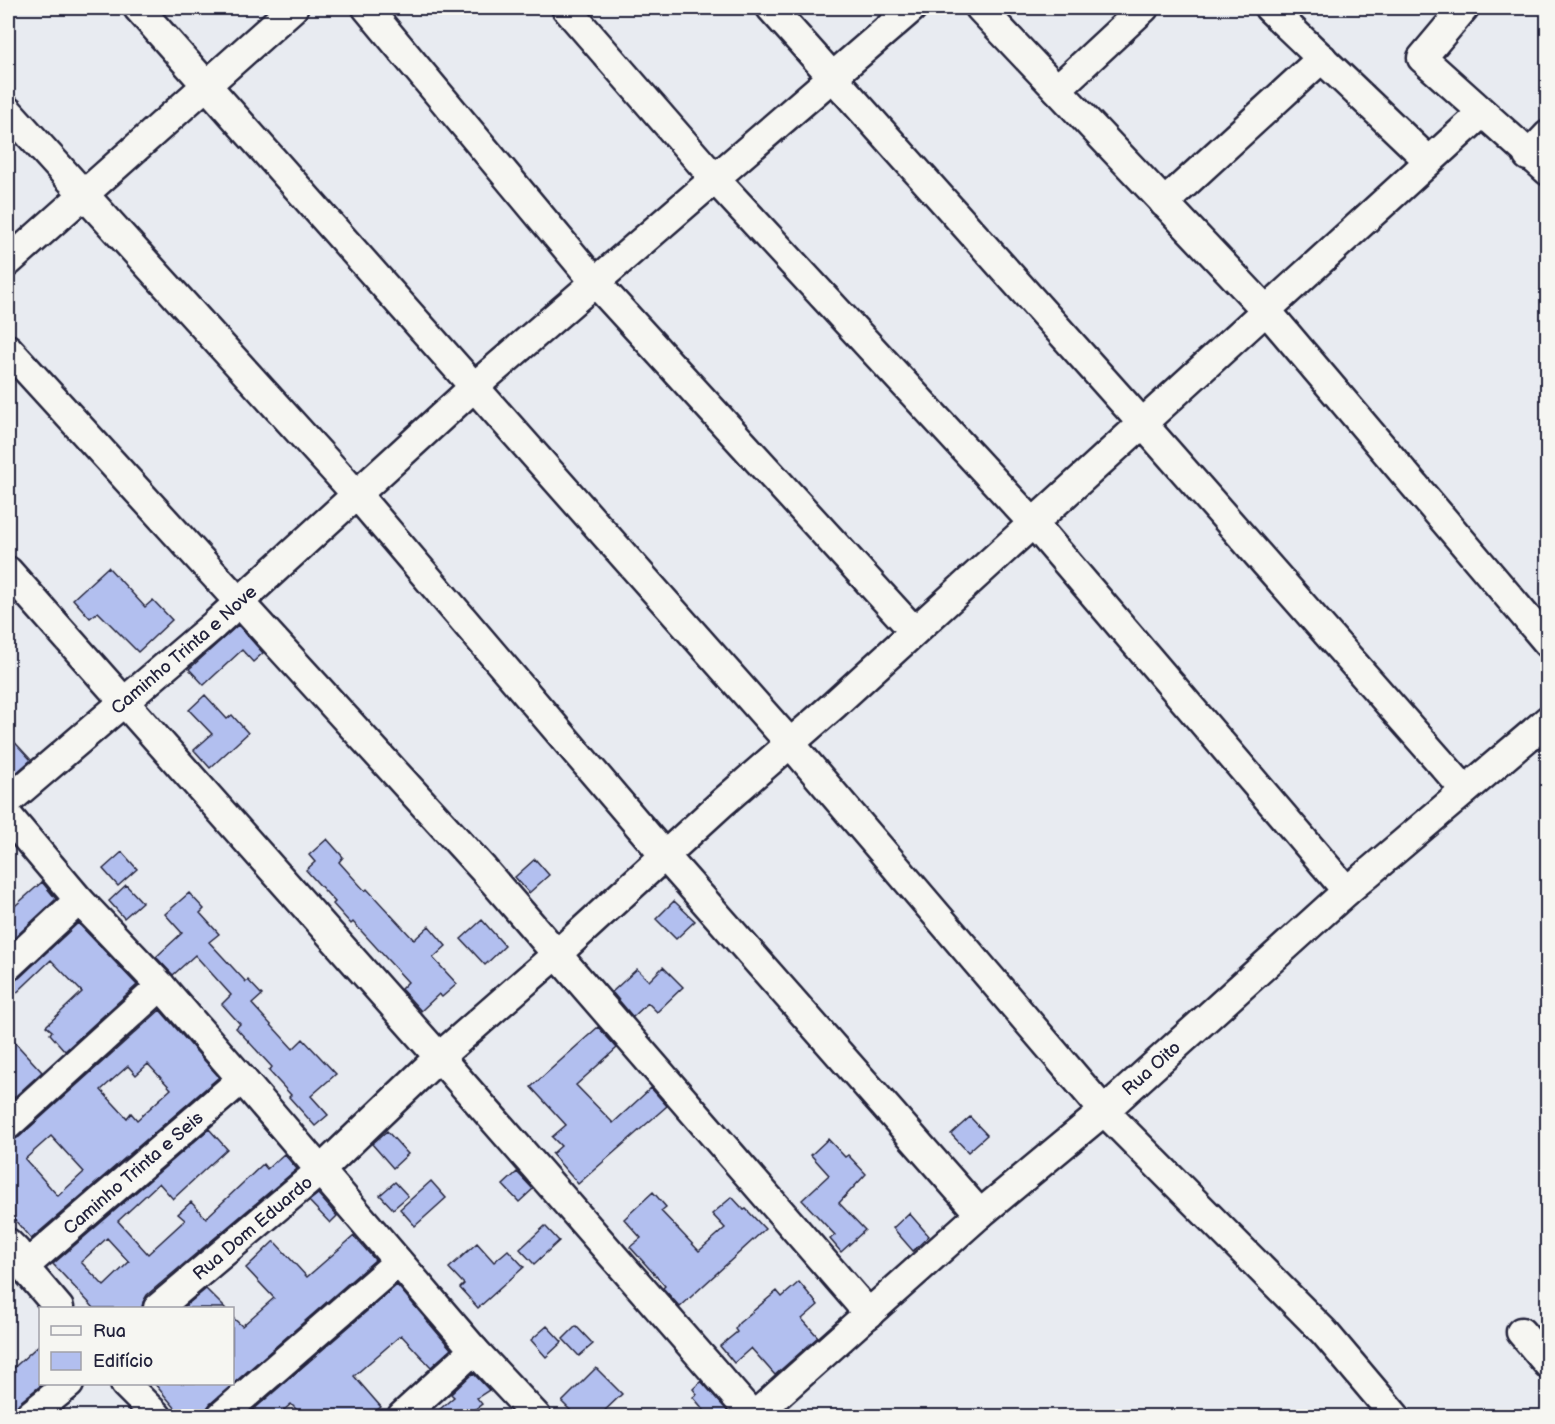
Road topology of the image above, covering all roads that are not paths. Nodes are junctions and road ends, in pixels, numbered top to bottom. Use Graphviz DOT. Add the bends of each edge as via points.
graph roads {
  1 [pos="138,8"];
  2 [pos="293,8"];
  3 [pos="367,8"];
  4 [pos="566,8"];
  5 [pos="771,8"];
  6 [pos="912,8"];
  7 [pos="980,8"];
  8 [pos="1144,8"];
  9 [pos="1269,8"];
  10 [pos="1464,8"];
  11 [pos="1322,58"];
  12 [pos="832,77"];
  13 [pos="206,85"];
  14 [pos="1057,89"];
  15 [pos="8,111"];
  16 [pos="1482,113"];
  17 [pos="1548,135"];
  18 [pos="1429,161"];
  19 [pos="1538,164"];
  20 [pos="715,179"];
  21 [pos="83,194"];
  22 [pos="1164,202"];
  23 [pos="8,262"];
  24 [pos="595,282"];
  25 [pos="1266,310"];
  26 [pos="8,349"];
  27 [pos="474,387"];
  28 [pos="1142,423"];
  29 [pos="357,495"];
  30 [pos="1033,523"];
  31 [pos="8,571"];
  32 [pos="238,603"];
  33 [pos="914,631"];
  34 [pos="1548,643"];
  35 [pos="125,702"];
  36 [pos="1548,720"];
  37 [pos="790,743"];
  38 [pos="1465,790"];
  39 [pos="8,801"];
  40 [pos="8,816"];
  41 [pos="664,855"];
  42 [pos="1347,891"];
  43 [pos="79,900"];
  44 [pos="557,954"];
  45 [pos="8,966"];
  46 [pos="161,986"];
  47 [pos="439,1057"];
  48 [pos="242,1079"];
  49 [pos="1104,1111"];
  50 [pos="8,1125"];
  51 [pos="321,1170"];
  52 [pos="980,1214"];
  53 [pos="14,1255"];
  54 [pos="398,1262"];
  55 [pos="58,1307"];
  56 [pos="159,1307"];
  57 [pos="869,1314"];
  58 [pos="1521,1332"];
  59 [pos="474,1350"];
  60 [pos="1548,1364"];
  61 [pos="67,1385"];
  62 [pos="127,1385"];
  63 [pos="29,1416"];
  64 [pos="156,1416"];
  65 [pos="221,1416"];
  66 [pos="402,1416"];
  67 [pos="537,1416"];
  68 [pos="753,1416"];
  69 [pos="1395,1416"];
  1 -- 13 [label="street"];
  2 -- 13 [label="street"];
  3 -- 24 [label="street"];
  4 -- 20 [label="street"];
  5 -- 12 [label="street"];
  6 -- 12 [label="street, Caminho Trinta e Nove"];
  7 -- 14 [label="street"];
  8 -- 14 [label="street"];
  9 -- 11 [label="street"];
  10 -- 16 [label="street" via="1422,58"];
  11 -- 18 [label="street"];
  11 -- 22 [label="street"];
  12 -- 20 [label="street, Caminho Trinta e Nove"];
  12 -- 28 [label="street"];
  13 -- 21 [label="street"];
  13 -- 27 [label="street"];
  14 -- 22 [label="street"];
  15 -- 21 [label="street"];
  16 -- 18 [label="street, Rua Dom Eduardo"];
  16 -- 19 [label="street"];
  17 -- 19 [label="street"];
  18 -- 25 [label="street, Rua Dom Eduardo"];
  20 -- 24 [label="street, Caminho Trinta e Nove"];
  20 -- 30 [label="street"];
  21 -- 23 [label="street"];
  21 -- 29 [label="street"];
  22 -- 25 [label="street"];
  24 -- 27 [label="street, Caminho Trinta e Nove"];
  24 -- 33 [label="street"];
  25 -- 28 [label="street, Rua Dom Eduardo"];
  25 -- 34 [label="street"];
  26 -- 32 [label="street"];
  27 -- 29 [label="street, Caminho Trinta e Nove"];
  27 -- 37 [label="street"];
  28 -- 30 [label="street, Rua Dom Eduardo"];
  28 -- 38 [label="street"];
  29 -- 32 [label="street, Caminho Trinta e Nove"];
  29 -- 41 [label="street"];
  30 -- 33 [label="street, Rua Dom Eduardo"];
  30 -- 42 [label="street"];
  31 -- 35 [label="street"];
  32 -- 35 [label="street, Caminho Trinta e Nove"];
  32 -- 44 [label="street"];
  33 -- 37 [label="street, Rua Dom Eduardo"];
  35 -- 39 [label="street, Caminho Trinta e Nove"];
  35 -- 47 [label="street"];
  36 -- 38 [label="street, Rua Oito"];
  37 -- 41 [label="street, Rua Dom Eduardo"];
  37 -- 49 [label="street"];
  38 -- 42 [label="street, Rua Oito"];
  40 -- 43 [label="street"];
  41 -- 44 [label="street, Rua Dom Eduardo"];
  41 -- 52 [label="street"];
  42 -- 49 [label="street, Rua Oito"];
  43 -- 45 [label="street"];
  43 -- 46 [label="street"];
  44 -- 47 [label="street, Rua Dom Eduardo"];
  44 -- 57 [label="street"];
  46 -- 48 [label="street"];
  46 -- 50 [label="street"];
  47 -- 51 [label="street, Rua Dom Eduardo"];
  47 -- 68 [label="street"];
  48 -- 51 [label="street"];
  48 -- 53 [label="street, Caminho Trinta e Seis"];
  49 -- 52 [label="street, Rua Oito"];
  49 -- 69 [label="street" via="1324,1332"];
  51 -- 54 [label="street"];
  51 -- 56 [label="street, Rua Dom Eduardo"];
  52 -- 57 [label="street, Rua Oito"];
  53 -- 55 [label="street"];
  54 -- 59 [label="street"];
  54 -- 65 [label="street"];
  57 -- 68 [label="street, Rua Oito"];
  58 -- 60 [label="street"];
  59 -- 66 [label="street"];
  59 -- 67 [label="street"];
  61 -- 63 [label="street"];
  62 -- 64 [label="street"];
}
